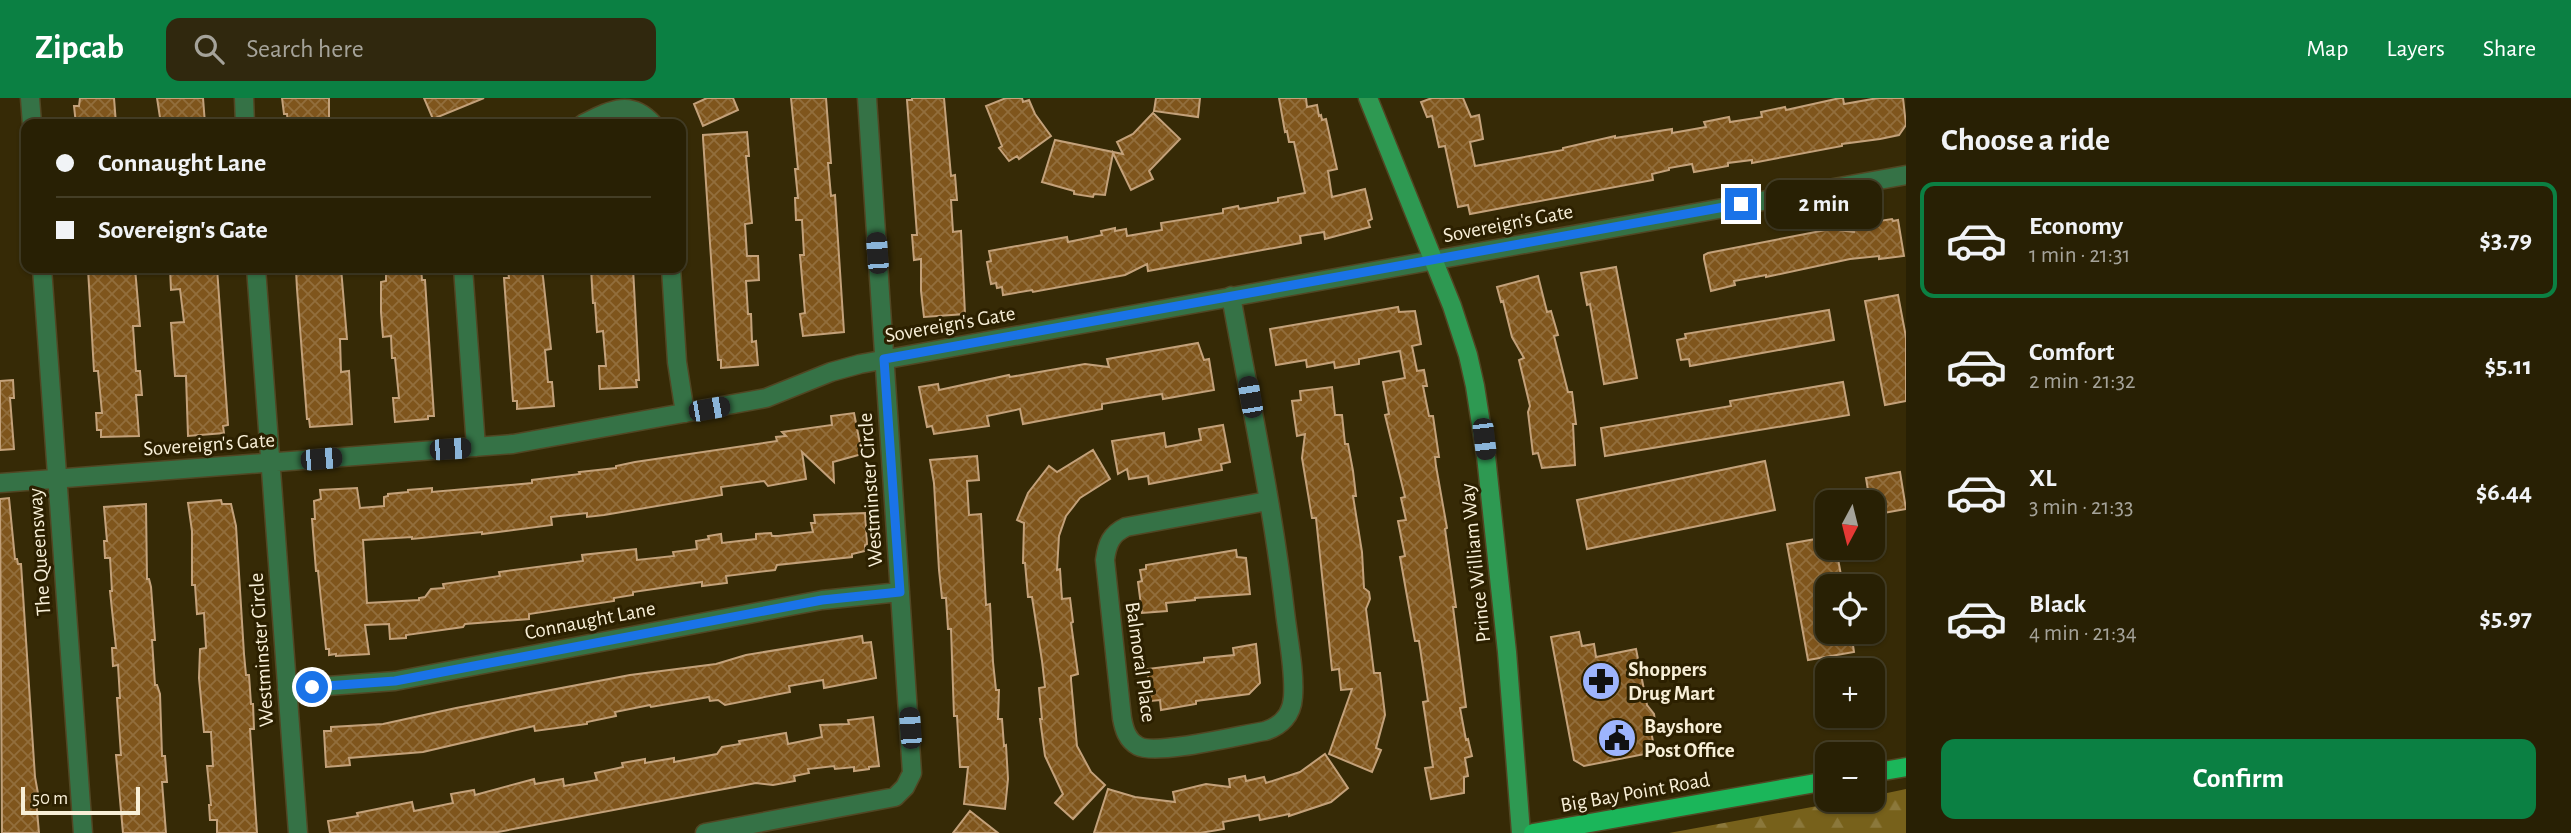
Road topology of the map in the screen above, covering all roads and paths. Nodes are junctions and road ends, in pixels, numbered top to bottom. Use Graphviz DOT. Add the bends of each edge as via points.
graph roads {
  1 [pos="30,98"];
  2 [pos="244,98"];
  3 [pos="867,98"];
  4 [pos="1368,98"];
  5 [pos="32,119"];
  6 [pos="245,119"];
  7 [pos="593,119"];
  8 [pos="649,119"];
  9 [pos="1906,175"];
  10 [pos="1434,260"];
  11 [pos="42,273"];
  12 [pos="256,273"];
  13 [pos="463,273"];
  14 [pos="671,273"];
  15 [pos="1231,296"];
  16 [pos="884,359"];
  17 [pos="685,414"];
  18 [pos="476,447"];
  19 [pos="269,463"];
  20 [pos="57,479"];
  21 [pos="0,483"];
  22 [pos="1268,501"];
  23 [pos="900,592"];
  24 [pos="287,689"];
  25 [pos="1906,767"];
  26 [pos="1885,771"];
  27 [pos="1815,783"];
  28 [pos="83,833"];
  29 [pos="298,833"];
  30 [pos="705,833"];
  31 [pos="1521,833"];
  32 [pos="1533,833"];
  1 -- 5 [label="street"];
  2 -- 6 [label="street"];
  3 -- 16 [label="street, Westminster Circle"];
  4 -- 10 [label="street, Prince William Way"];
  7 -- 8 [label="street" via="622,108"];
  9 -- 10 [label="street, Sovereign's Gate"];
  10 -- 15 [label="street, Sovereign's Gate"];
  10 -- 31 [label="street, Prince William Way" via="1468,355 1482,421"];
  11 -- 20 [label="street, The Queensway"];
  12 -- 19 [label="street, Westminster Circle"];
  13 -- 18 [label="street"];
  14 -- 17 [label="street"];
  15 -- 16 [label="street, Sovereign's Gate"];
  15 -- 22 [label="street, Balmoral Place"];
  16 -- 17 [label="street, Sovereign's Gate" via="831,372 771,397"];
  16 -- 23 [label="street, Westminster Circle"];
  17 -- 18 [label="street, Sovereign's Gate"];
  18 -- 19 [label="street, Sovereign's Gate"];
  19 -- 20 [label="street, Sovereign's Gate"];
  19 -- 24 [label="street, Westminster Circle"];
  20 -- 21 [label="street, Sovereign's Gate"];
  20 -- 28 [label="street, The Queensway"];
  22 -- 22 [label="street, Balmoral Place" via="1126,527 1109,542 1105,560 1122,718 1130,740 1139,747 1160,750 1265,731 1280,725 1290,712 1293,686"];
  23 -- 24 [label="street, Connaught Lane" via="832,598 395,681"];
  23 -- 30 [label="street, Westminster Circle" via="912,756 912,773 905,787 895,797"];
  24 -- 29 [label="street, Westminster Circle"];
  25 -- 26 [label="main road"];
  27 -- 32 [label="main road, Big Bay Point Road"];
}
